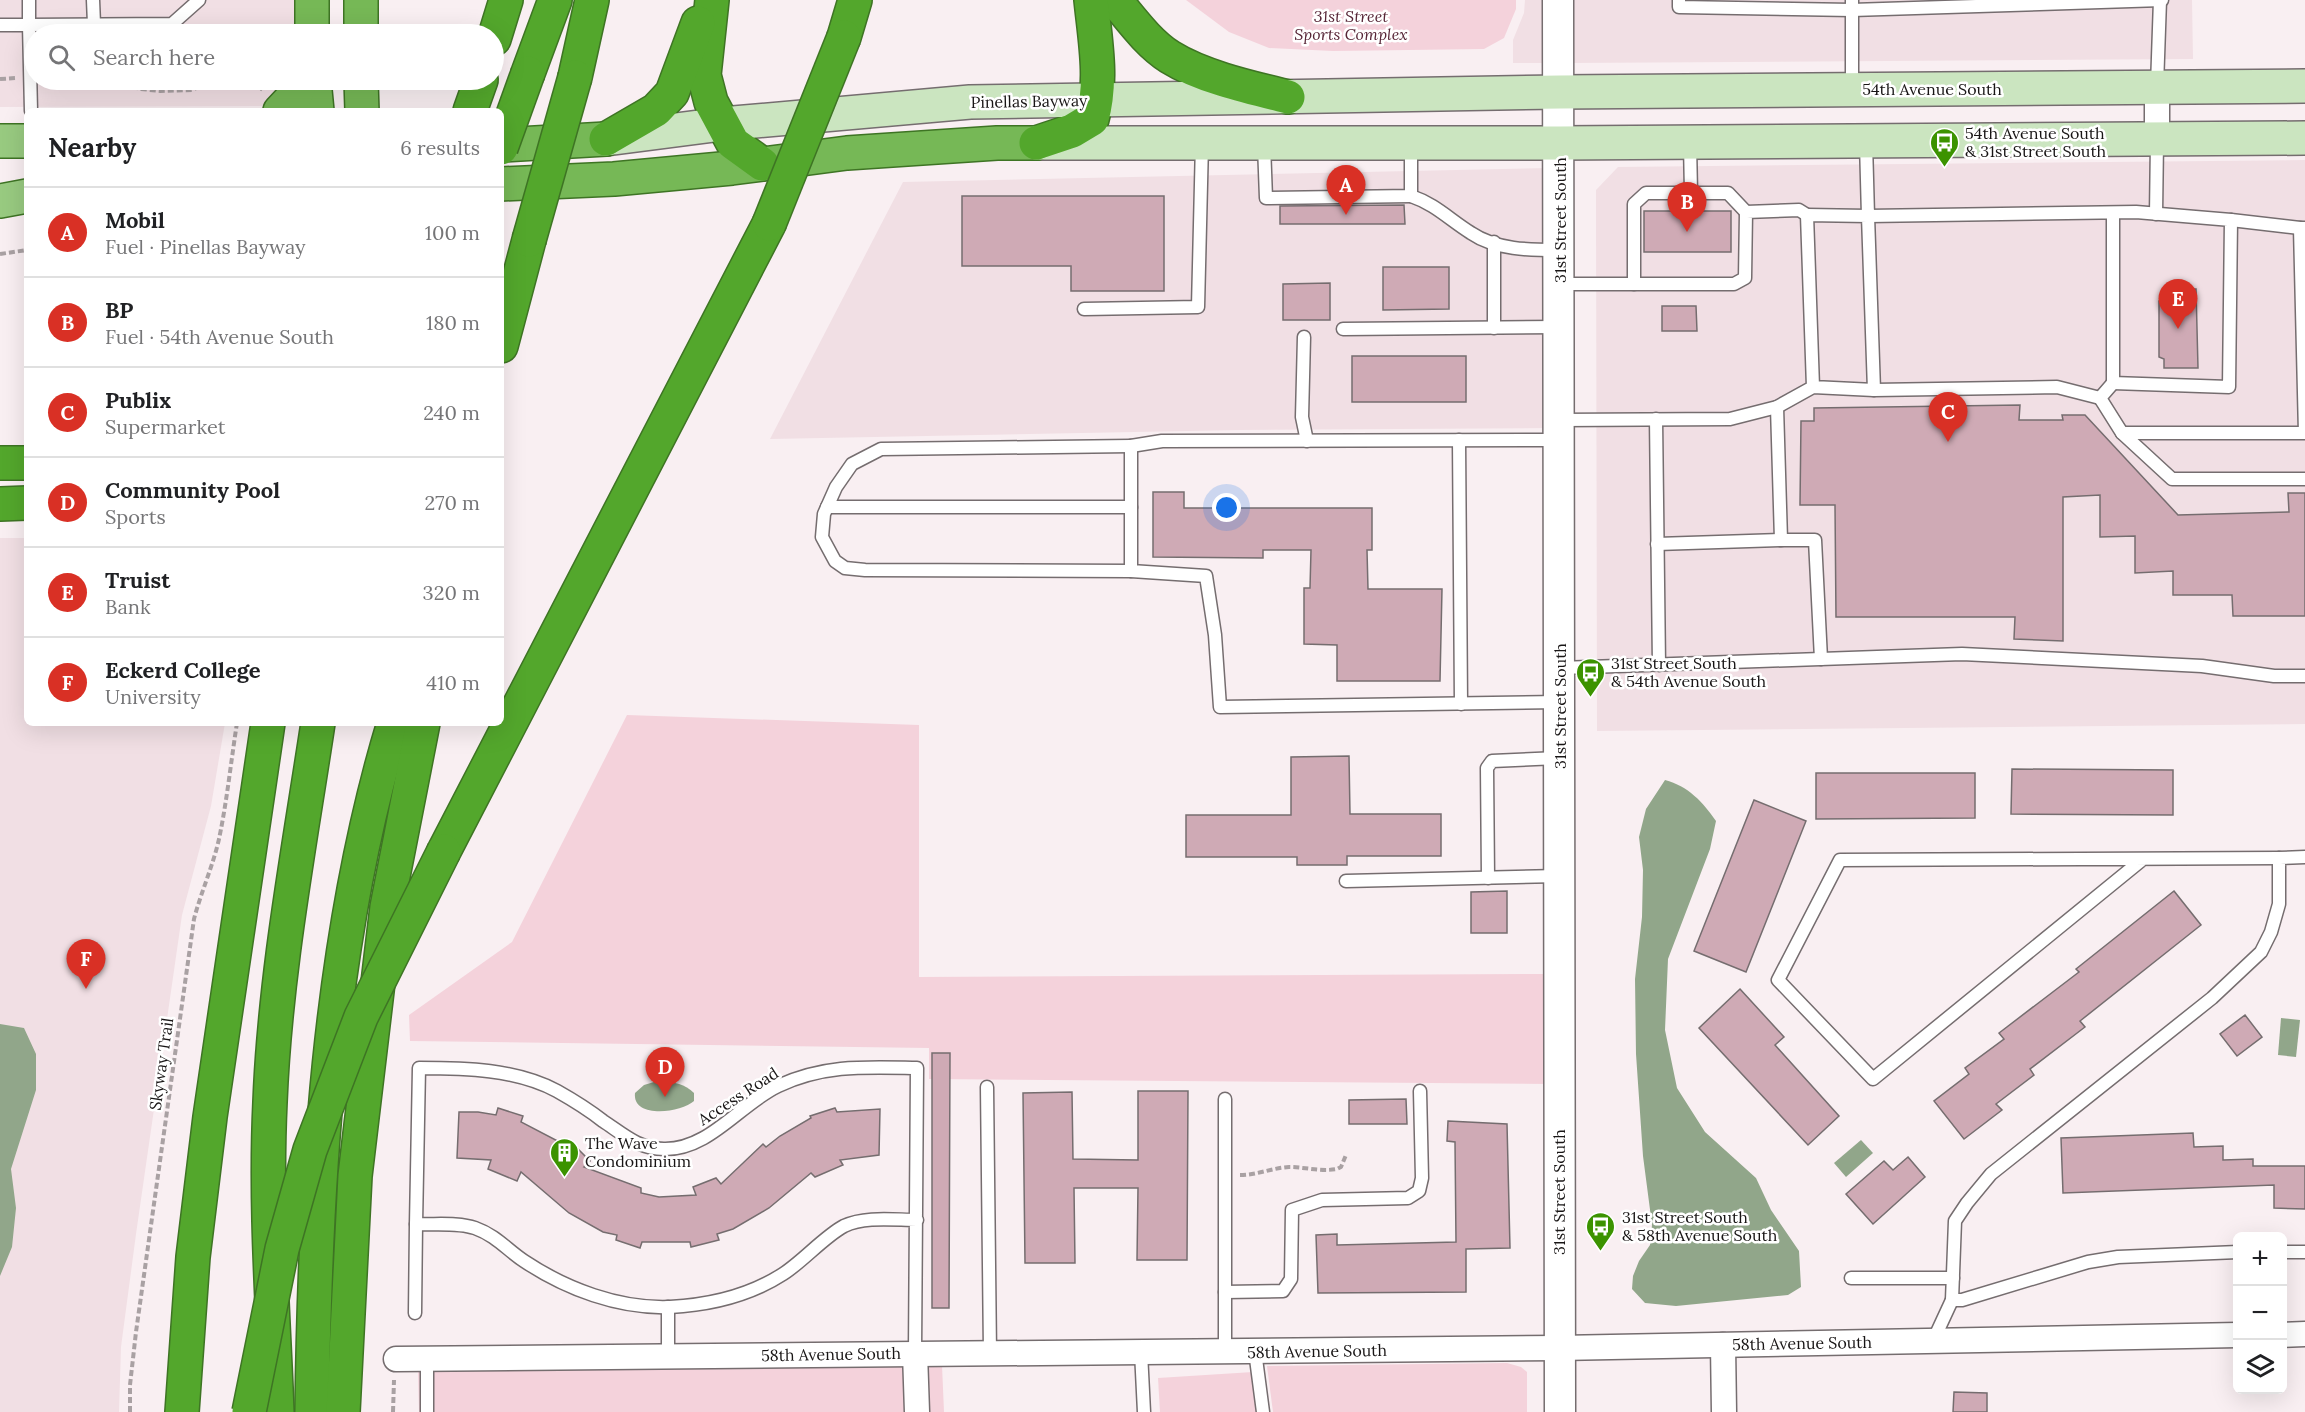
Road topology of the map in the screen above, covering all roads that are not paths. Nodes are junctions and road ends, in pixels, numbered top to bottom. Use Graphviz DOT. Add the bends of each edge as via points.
graph roads {
  1 [pos="30,0"];
  2 [pos="93,0"];
  3 [pos="199,0"];
  4 [pos="312,0"];
  5 [pos="361,0"];
  6 [pos="506,0"];
  7 [pos="555,0"];
  8 [pos="592,0"];
  9 [pos="710,0"];
  10 [pos="855,0"];
  11 [pos="1092,0"];
  12 [pos="1115,0"];
  13 [pos="1558,0"];
  14 [pos="1679,0"];
  15 [pos="2161,0"];
  16 [pos="1979,3"];
  17 [pos="1852,5"];
  18 [pos="29,24"];
  19 [pos="94,24"];
  20 [pos="312,24"];
  21 [pos="361,24"];
  22 [pos="499,24"];
  23 [pos="0,25"];
  24 [pos="24,26"];
  25 [pos="2305,86"];
  26 [pos="2157,88"];
  27 [pos="31,90"];
  28 [pos="297,90"];
  29 [pos="315,90"];
  30 [pos="361,90"];
  31 [pos="477,90"];
  32 [pos="1852,90"];
  33 [pos="1560,92"];
  34 [pos="1288,97"];
  35 [pos="1097,100"];
  36 [pos="31,108"];
  37 [pos="283,108"];
  38 [pos="317,108"];
  39 [pos="362,108"];
  40 [pos="471,108"];
  41 [pos="722,124"];
  42 [pos="2305,138"];
  43 [pos="504,139"];
  44 [pos="606,139"];
  45 [pos="2157,139"];
  46 [pos="0,141"];
  47 [pos="24,141"];
  48 [pos="1866,141"];
  49 [pos="1690,142"];
  50 [pos="1036,143"];
  51 [pos="1202,143"];
  52 [pos="1264,143"];
  53 [pos="1411,143"];
  54 [pos="1560,143"];
  55 [pos="504,147"];
  56 [pos="762,164"];
  57 [pos="504,184"];
  58 [pos="1691,193"];
  59 [pos="1411,196"];
  60 [pos="24,197"];
  61 [pos="0,201"];
  62 [pos="1746,212"];
  63 [pos="2112,213"];
  64 [pos="2156,214"];
  65 [pos="1807,215"];
  66 [pos="1868,216"];
  67 [pos="2232,220"];
  68 [pos="2302,228"];
  69 [pos="1494,242"];
  70 [pos="1560,250"];
  71 [pos="1634,284"];
  72 [pos="1560,285"];
  73 [pos="1084,309"];
  74 [pos="1560,327"];
  75 [pos="1494,328"];
  76 [pos="1343,329"];
  77 [pos="504,335"];
  78 [pos="1304,337"];
  79 [pos="2113,383"];
  80 [pos="1813,387"];
  81 [pos="1874,390"];
  82 [pos="2100,398"];
  83 [pos="1777,407"];
  84 [pos="1656,419"];
  85 [pos="1560,430"];
  86 [pos="2122,433"];
  87 [pos="2305,434"];
  88 [pos="1459,440"];
  89 [pos="1307,441"];
  90 [pos="1131,446"];
  91 [pos="0,463"];
  92 [pos="24,463"];
  93 [pos="2305,479"];
  94 [pos="24,503"];
  95 [pos="0,504"];
  96 [pos="827,507"];
  97 [pos="1131,507"];
  98 [pos="1781,540"];
  99 [pos="1657,544"];
  100 [pos="1131,571"];
  101 [pos="1821,658"];
  102 [pos="1659,664"];
  103 [pos="1560,668"];
  104 [pos="2305,676"];
  105 [pos="1560,702"];
  106 [pos="1461,704"];
  107 [pos="268,726"];
  108 [pos="318,726"];
  109 [pos="393,726"];
  110 [pos="422,726"];
  111 [pos="1560,758"];
  112 [pos="2305,857"];
  113 [pos="2279,858"];
  114 [pos="2144,859"];
  115 [pos="1559,876"];
  116 [pos="1488,878"];
  117 [pos="1346,881"];
  118 [pos="987,1087"];
  119 [pos="1420,1091"];
  120 [pos="1225,1100"];
  121 [pos="917,1220"];
  122 [pos="416,1224"];
  123 [pos="2287,1251"];
  124 [pos="2305,1251"];
  125 [pos="2233,1252"];
  126 [pos="1851,1278"];
  127 [pos="1953,1278"];
  128 [pos="1225,1292"];
  129 [pos="1952,1300"];
  130 [pos="668,1307"];
  131 [pos="415,1313"];
  132 [pos="2305,1334"];
  133 [pos="2233,1335"];
  134 [pos="2287,1335"];
  135 [pos="1933,1341"];
  136 [pos="1723,1345"];
  137 [pos="1559,1348"];
  138 [pos="1141,1352"];
  139 [pos="1225,1352"];
  140 [pos="1255,1352"];
  141 [pos="915,1353"];
  142 [pos="990,1353"];
  143 [pos="668,1356"];
  144 [pos="396,1359"];
  145 [pos="427,1359"];
  146 [pos="183,1412"];
  147 [pos="249,1412"];
  148 [pos="277,1412"];
  149 [pos="312,1412"];
  150 [pos="343,1412"];
  151 [pos="427,1412"];
  152 [pos="917,1412"];
  153 [pos="1144,1412"];
  154 [pos="1263,1412"];
  155 [pos="1560,1412"];
  156 [pos="1724,1412"];
  1 -- 18 [label="lane"];
  2 -- 19 [label="lane"];
  3 -- 19 [label="lane" via="172,24"];
  4 -- 20 [label="highway"];
  5 -- 21 [label="highway"];
  6 -- 22 [label="highway"];
  7 -- 43 [label="highway, bridge"];
  8 -- 77 [label="highway, bridge" via="575,77"];
  9 -- 41 [label="highway" via="704,75"];
  9 -- 44 [label="highway" via="672,93 656,110"];
  10 -- 147 [label="highway, bridge" via="769,224 361,1017 310,1150 282,1249"];
  11 -- 35 [label="highway"];
  12 -- 34 [label="highway" via="1170,57 1240,85"];
  13 -- 33 [label="street, 31st Street South"];
  14 -- 17 [label="lane" via="1679,7"];
  15 -- 16 [label="lane"];
  15 -- 26 [label="lane"];
  16 -- 17 [label="lane"];
  17 -- 32 [label="lane"];
  23 -- 24 [label="lane"];
  25 -- 26 [label="main road, 54th Avenue South"];
  26 -- 32 [label="main road, 54th Avenue South"];
  26 -- 45 [label="street"];
  27 -- 36 [label="lane"];
  28 -- 37 [label="highway"];
  29 -- 38 [label="highway"];
  30 -- 39 [label="highway"];
  31 -- 40 [label="highway"];
  32 -- 33 [label="main road, 54th Avenue South"];
  33 -- 34 [label="main road, Pinellas Bayway"];
  33 -- 54 [label="street, 31st Street South"];
  34 -- 35 [label="main road, Pinellas Bayway"];
  35 -- 41 [label="main road, Pinellas Bayway" via="970,102"];
  35 -- 50 [label="highway" via="1092,119 1072,131"];
  41 -- 44 [label="main road, Pinellas Bayway"];
  41 -- 56 [label="highway" via="734,143"];
  42 -- 45 [label="main road"];
  44 -- 55 [label="highway, Pinellas Bayway"];
  45 -- 48 [label="main road"];
  45 -- 64 [label="lane"];
  46 -- 47 [label="main road"];
  48 -- 49 [label="main road"];
  48 -- 66 [label="lane"];
  49 -- 54 [label="main road"];
  49 -- 58 [label="lane"];
  50 -- 51 [label="main road"];
  50 -- 56 [label="highway" via="847,153"];
  51 -- 52 [label="main road"];
  51 -- 73 [label="lane" via="1198,307"];
  52 -- 53 [label="main road"];
  52 -- 59 [label="lane" via="1266,198"];
  53 -- 54 [label="main road"];
  53 -- 59 [label="lane"];
  54 -- 70 [label="street, 31st Street South"];
  56 -- 57 [label="highway" via="614,179"];
  58 -- 62 [label="lane" via="1728,193"];
  58 -- 71 [label="lane" via="1646,193 1634,204"];
  59 -- 69 [label="lane" via="1428,202 1472,235"];
  60 -- 61 [label="main road"];
  62 -- 65 [label="lane" via="1799,210"];
  62 -- 71 [label="lane" via="1745,278 1734,284"];
  63 -- 64 [label="lane"];
  63 -- 66 [label="lane"];
  63 -- 79 [label="lane"];
  64 -- 67 [label="lane"];
  65 -- 66 [label="lane"];
  65 -- 80 [label="lane"];
  66 -- 81 [label="lane"];
  67 -- 68 [label="lane"];
  67 -- 79 [label="lane" via="2229,387"];
  68 -- 87 [label="lane"];
  69 -- 70 [label="lane" via="1527,250"];
  69 -- 75 [label="lane"];
  70 -- 72 [label="street, 31st Street South"];
  71 -- 72 [label="lane"];
  72 -- 74 [label="street, 31st Street South"];
  74 -- 75 [label="lane"];
  74 -- 85 [label="street, 31st Street South"];
  75 -- 76 [label="lane"];
  78 -- 89 [label="lane" via="1302,417"];
  79 -- 82 [label="lane"];
  80 -- 81 [label="lane"];
  80 -- 83 [label="lane"];
  81 -- 82 [label="lane" via="2057,387"];
  82 -- 86 [label="lane"];
  83 -- 84 [label="lane" via="1730,418"];
  83 -- 98 [label="lane"];
  84 -- 85 [label="lane"];
  84 -- 99 [label="lane"];
  85 -- 88 [label="lane"];
  85 -- 103 [label="street, 31st Street South"];
  86 -- 87 [label="lane"];
  86 -- 93 [label="lane" via="2172,479"];
  88 -- 89 [label="lane"];
  88 -- 106 [label="lane"];
  89 -- 90 [label="lane" via="1162,441"];
  90 -- 96 [label="lane" via="881,449 852,464"];
  90 -- 97 [label="lane"];
  91 -- 92 [label="highway"];
  94 -- 95 [label="highway"];
  96 -- 97 [label="lane"];
  96 -- 100 [label="lane" via="822,537 835,561 845,568"];
  97 -- 100 [label="lane"];
  98 -- 99 [label="lane"];
  98 -- 101 [label="lane" via="1815,540"];
  99 -- 102 [label="lane"];
  100 -- 106 [label="lane" via="1206,576 1220,707"];
  101 -- 102 [label="lane"];
  101 -- 104 [label="lane" via="1962,654 2202,666"];
  102 -- 103 [label="lane"];
  103 -- 105 [label="street, 31st Street South"];
  105 -- 106 [label="lane"];
  105 -- 111 [label="street, 31st Street South"];
  107 -- 146 [label="highway" via="210,1117 193,1257"];
  108 -- 148 [label="highway" via="280,970 270,1102 268,1209"];
  109 -- 149 [label="highway" via="344,941 313,1292"];
  110 -- 150 [label="highway" via="387,907 358,1153"];
  111 -- 115 [label="street, 31st Street South"];
  111 -- 116 [label="lane" via="1492,761 1487,768"];
  112 -- 113 [label="lane"];
  113 -- 114 [label="lane"];
  113 -- 127 [label="lane" via="2279,904 2261,952 2212,998 1990,1174 1954,1221"];
  114 -- 114 [label="lane" via="1840,860 1778,980 1873,1079"];
  115 -- 116 [label="lane"];
  115 -- 137 [label="street, 31st Street South"];
  116 -- 117 [label="lane"];
  118 -- 142 [label="lane"];
  119 -- 128 [label="lane" via="1419,1191 1408,1198 1322,1200 1292,1210 1291,1279 1282,1291"];
  120 -- 128 [label="lane"];
  121 -- 122 [label="lane, Access Road" via="917,1068 846,1066 810,1074 777,1086 696,1143 665,1150 627,1139 556,1090 526,1078 456,1068 419,1068"];
  121 -- 130 [label="lane" via="868,1220 844,1226 783,1275 737,1296"];
  121 -- 141 [label="lane, Access Road"];
  122 -- 130 [label="lane" via="472,1227 493,1235 522,1260 557,1280 595,1296 633,1305"];
  122 -- 131 [label="lane"];
  123 -- 124 [label="lane"];
  125 -- 129 [label="lane" via="2098,1260"];
  126 -- 127 [label="lane"];
  127 -- 129 [label="lane"];
  128 -- 139 [label="lane"];
  129 -- 135 [label="lane"];
  130 -- 143 [label="lane"];
  132 -- 134 [label="street"];
  133 -- 135 [label="street, 58th Avenue South"];
  135 -- 136 [label="street, 58th Avenue South"];
  136 -- 137 [label="street, 58th Avenue South"];
  136 -- 156 [label="street"];
  137 -- 140 [label="street, 58th Avenue South"];
  137 -- 155 [label="street, 31st Street South"];
  138 -- 139 [label="street, 58th Avenue South"];
  138 -- 142 [label="street, 58th Avenue South"];
  138 -- 153 [label="lane"];
  139 -- 140 [label="street, 58th Avenue South"];
  140 -- 154 [label="lane"];
  141 -- 142 [label="street, 58th Avenue South"];
  141 -- 143 [label="street, 58th Avenue South"];
  141 -- 152 [label="street"];
  143 -- 145 [label="street, 58th Avenue South"];
  144 -- 145 [label="street, 58th Avenue South"];
  145 -- 151 [label="lane"];
}
